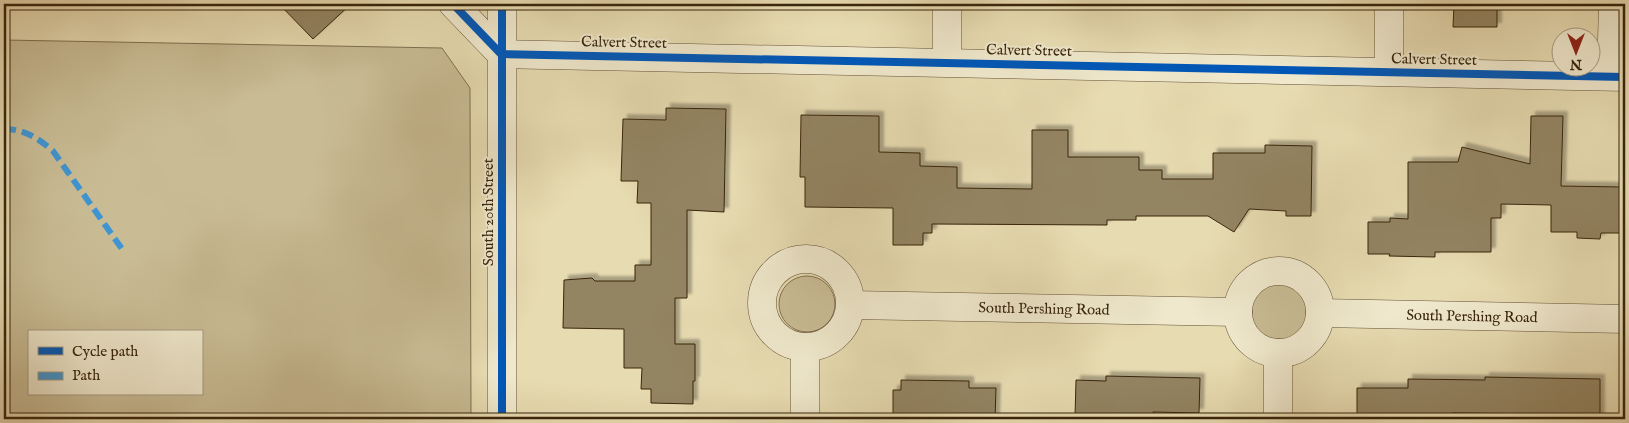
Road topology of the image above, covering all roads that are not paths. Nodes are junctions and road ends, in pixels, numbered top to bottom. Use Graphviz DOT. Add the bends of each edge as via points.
graph roads {
  1 [pos="453,4"];
  2 [pos="502,4"];
  3 [pos="947,4"];
  4 [pos="1389,4"];
  5 [pos="1613,4"];
  6 [pos="501,54"];
  7 [pos="947,62"];
  8 [pos="1389,71"];
  9 [pos="1618,76"];
  10 [pos="850,306"];
  11 [pos="1238,312"];
  12 [pos="1320,313"];
  13 [pos="1625,319"];
  14 [pos="805,347"];
  15 [pos="1278,353"];
  16 [pos="502,419"];
  17 [pos="805,419"];
  18 [pos="1278,419"];
  1 -- 6 [label="street"];
  2 -- 6 [label="street, South 20th Street"];
  3 -- 7 [label="street"];
  4 -- 8 [label="street"];
  5 -- 9 [label="street"];
  6 -- 7 [label="street, Calvert Street"];
  6 -- 16 [label="street, South 20th Street"];
  7 -- 8 [label="street, Calvert Street"];
  8 -- 9 [label="street, Calvert Street"];
  10 -- 11 [label="street, South Pershing Road"];
  10 -- 14 [label="street" via="843,327 836,336 816,346"];
  10 -- 14 [label="street" via="844,281 825,264 799,260 775,272 766,284 762,298 768,326 790,344"];
  11 -- 12 [label="street" via="1241,296 1259,276 1288,272 1310,284 1316,293"];
  11 -- 15 [label="street" via="1246,336 1257,346"];
  12 -- 13 [label="street, South Pershing Road"];
  12 -- 15 [label="street" via="1310,338 1298,348"];
  14 -- 17 [label="street"];
  15 -- 18 [label="street"];
}
